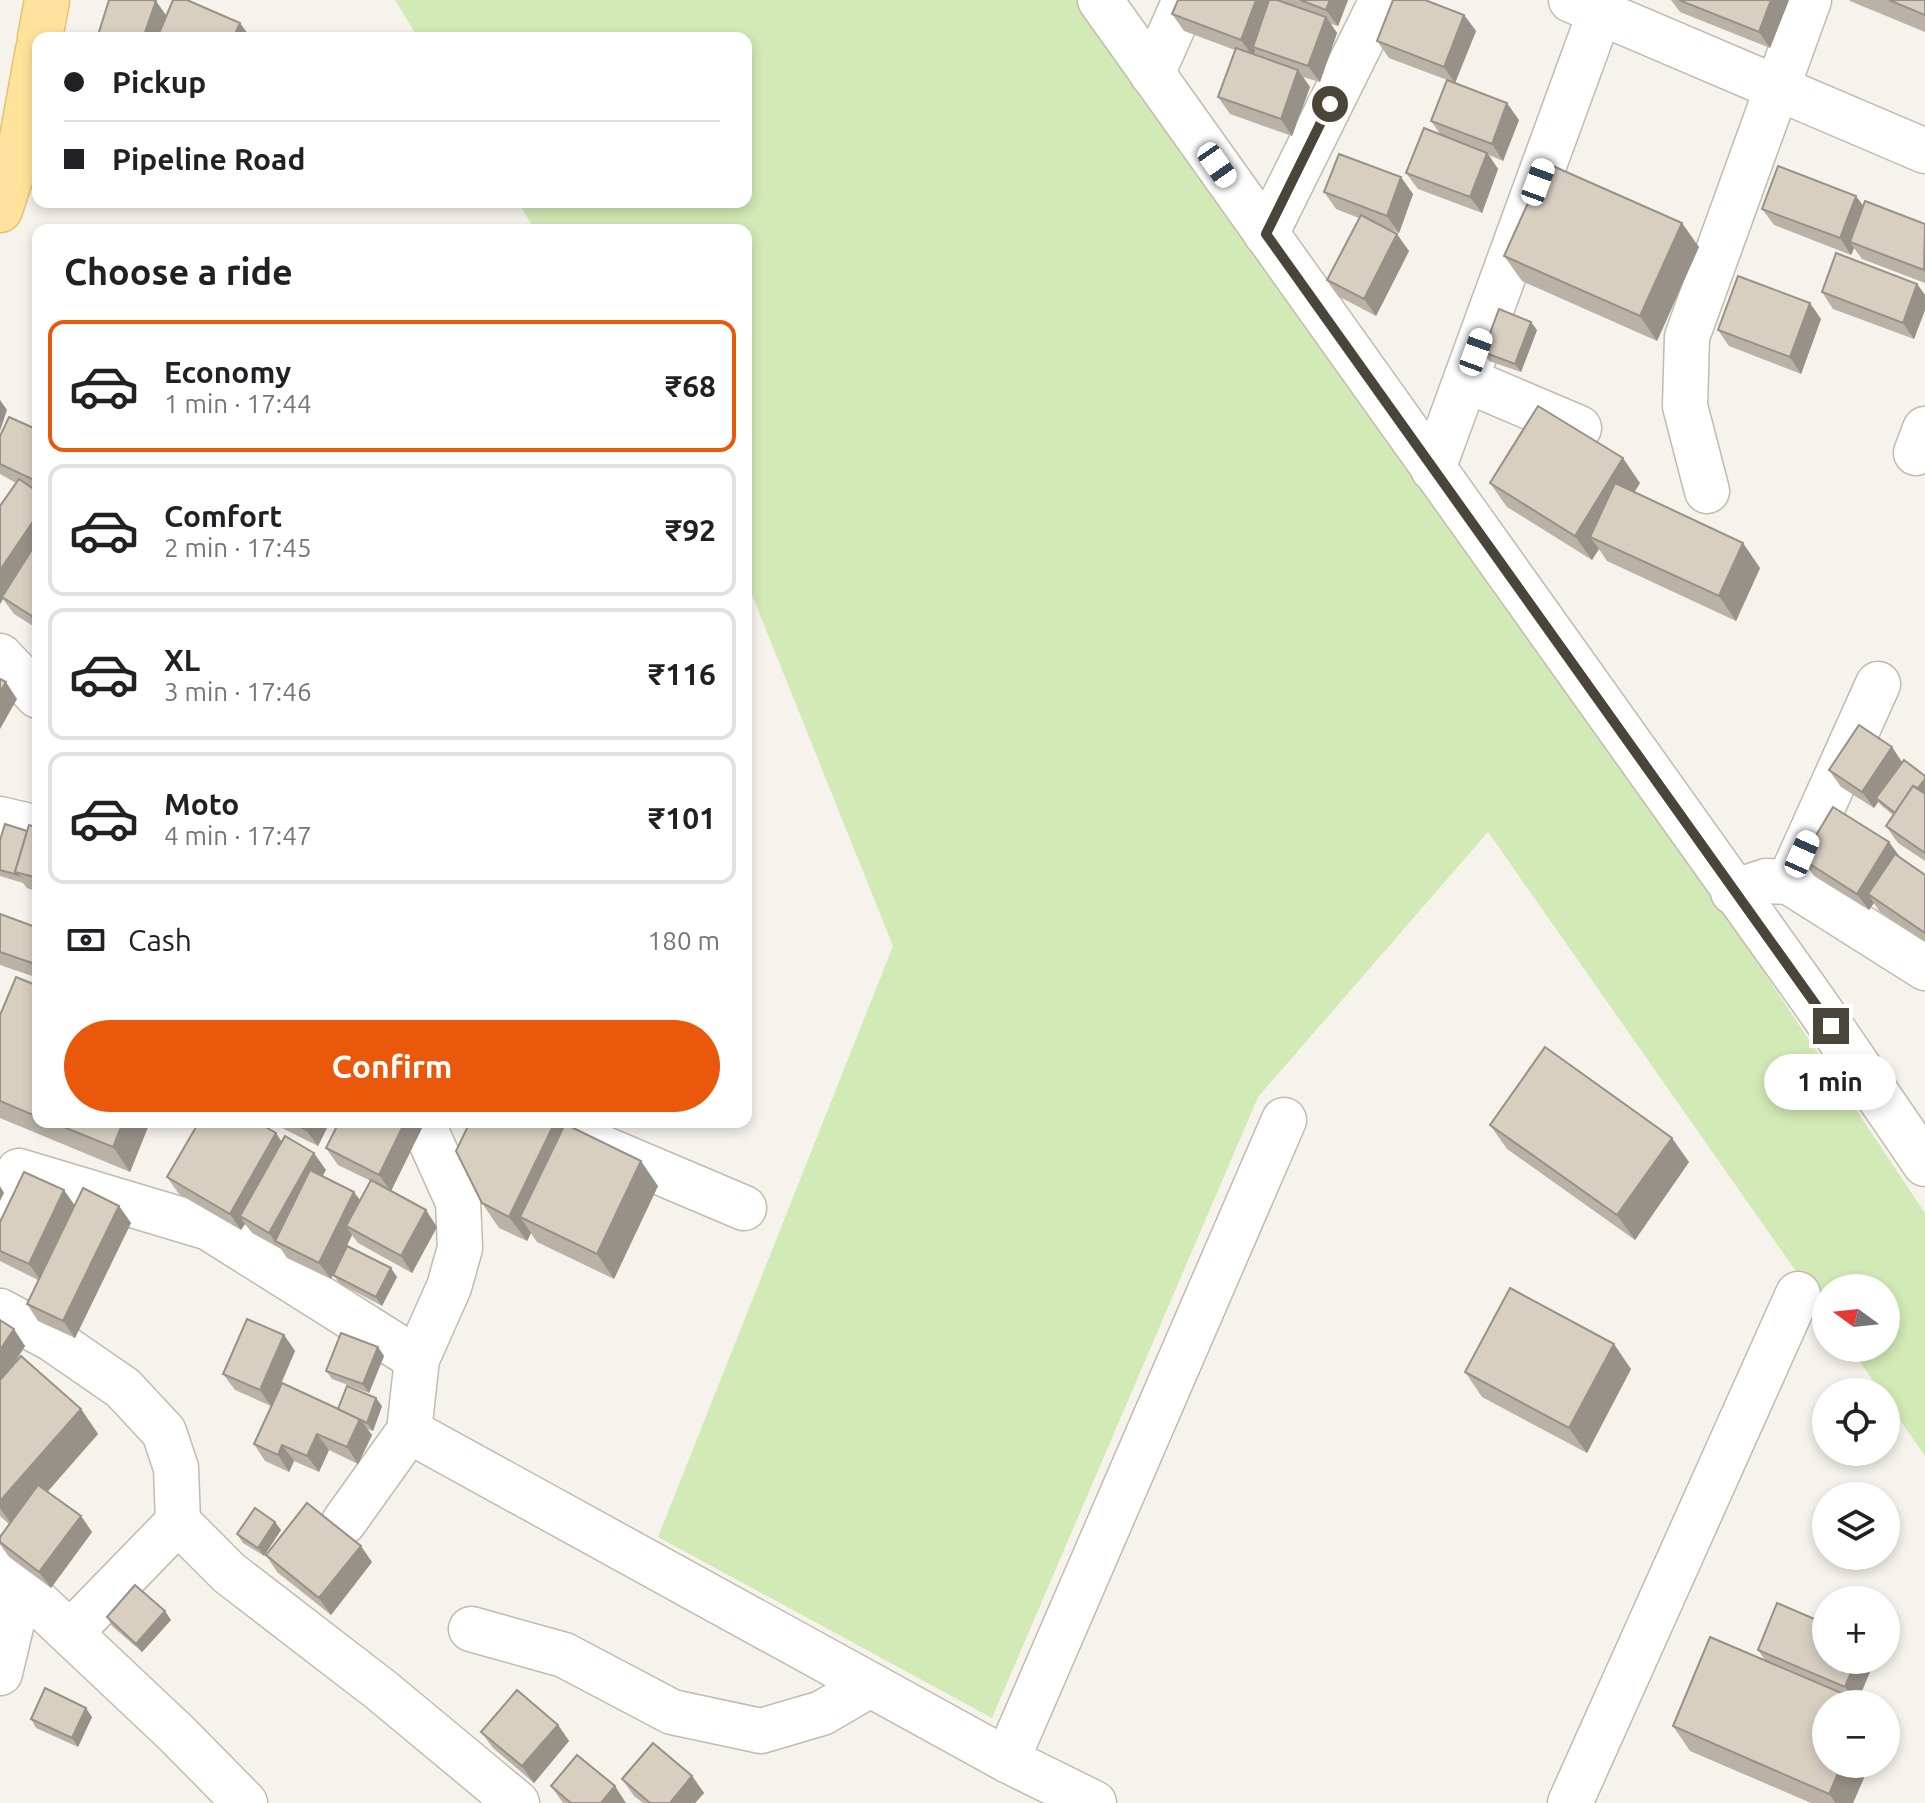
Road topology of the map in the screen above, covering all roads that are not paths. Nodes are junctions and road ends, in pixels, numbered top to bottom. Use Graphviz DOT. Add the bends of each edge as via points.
graph roads {
  1 [pos="47,0"];
  2 [pos="1100,0"];
  3 [pos="1185,0"];
  4 [pos="1382,0"];
  5 [pos="1809,0"];
  6 [pos="1586,6"];
  7 [pos="41,32"];
  8 [pos="1152,74"];
  9 [pos="32,83"];
  10 [pos="1778,87"];
  11 [pos="1925,151"];
  12 [pos="0,210"];
  13 [pos="1266,234"];
  14 [pos="1466,380"];
  15 [pos="1579,428"];
  16 [pos="1433,469"];
  17 [pos="1707,491"];
  18 [pos="0,656"];
  19 [pos="1878,684"];
  20 [pos="32,690"];
  21 [pos="0,819"];
  22 [pos="32,827"];
  23 [pos="1789,882"];
  24 [pos="1733,892"];
  25 [pos="1925,968"];
  26 [pos="1284,1120"];
  27 [pos="425,1128"];
  28 [pos="555,1128"];
  29 [pos="1925,1164"];
  30 [pos="9,1167"];
  31 [pos="744,1208"];
  32 [pos="0,1216"];
  33 [pos="1798,1294"];
  34 [pos="0,1311"];
  35 [pos="417,1359"];
  36 [pos="409,1431"];
  37 [pos="178,1522"];
  38 [pos="344,1522"];
  39 [pos="10,1578"];
  40 [pos="471,1629"];
  41 [pos="71,1632"];
  42 [pos="0,1673"];
  43 [pos="870,1685"];
  44 [pos="1007,1760"];
  45 [pos="245,1803"];
  46 [pos="517,1803"];
  47 [pos="1094,1803"];
  48 [pos="1570,1803"];
  1 -- 7 [label="main road"];
  2 -- 8 [label="street"];
  3 -- 8 [label="street"];
  4 -- 13 [label="street"];
  5 -- 10 [label="street"];
  6 -- 10 [label="street"];
  6 -- 14 [label="street"];
  8 -- 13 [label="street"];
  9 -- 12 [label="main road" via="20,149"];
  10 -- 11 [label="street"];
  10 -- 17 [label="street" via="1687,337 1685,406"];
  13 -- 16 [label="street"];
  14 -- 15 [label="street"];
  14 -- 16 [label="street"];
  16 -- 24 [label="street"];
  18 -- 20 [label="street"];
  19 -- 23 [label="street"];
  21 -- 22 [label="street"];
  23 -- 24 [label="street" via="1766,881"];
  23 -- 25 [label="street"];
  24 -- 29 [label="street"];
  26 -- 44 [label="street"];
  27 -- 35 [label="street" via="458,1202 460,1248"];
  28 -- 31 [label="street"];
  30 -- 32 [label="street"];
  30 -- 35 [label="street" via="209,1228"];
  33 -- 48 [label="street"];
  34 -- 37 [label="street" via="123,1388 164,1432 176,1468"];
  35 -- 36 [label="street"];
  36 -- 38 [label="street"];
  36 -- 43 [label="street"];
  37 -- 41 [label="street"];
  37 -- 46 [label="street" via="229,1573"];
  39 -- 41 [label="street"];
  39 -- 42 [label="street"];
  40 -- 43 [label="street" via="564,1655 672,1712 761,1731 822,1713"];
  41 -- 45 [label="street"];
  43 -- 44 [label="street"];
  44 -- 47 [label="street"];
}
